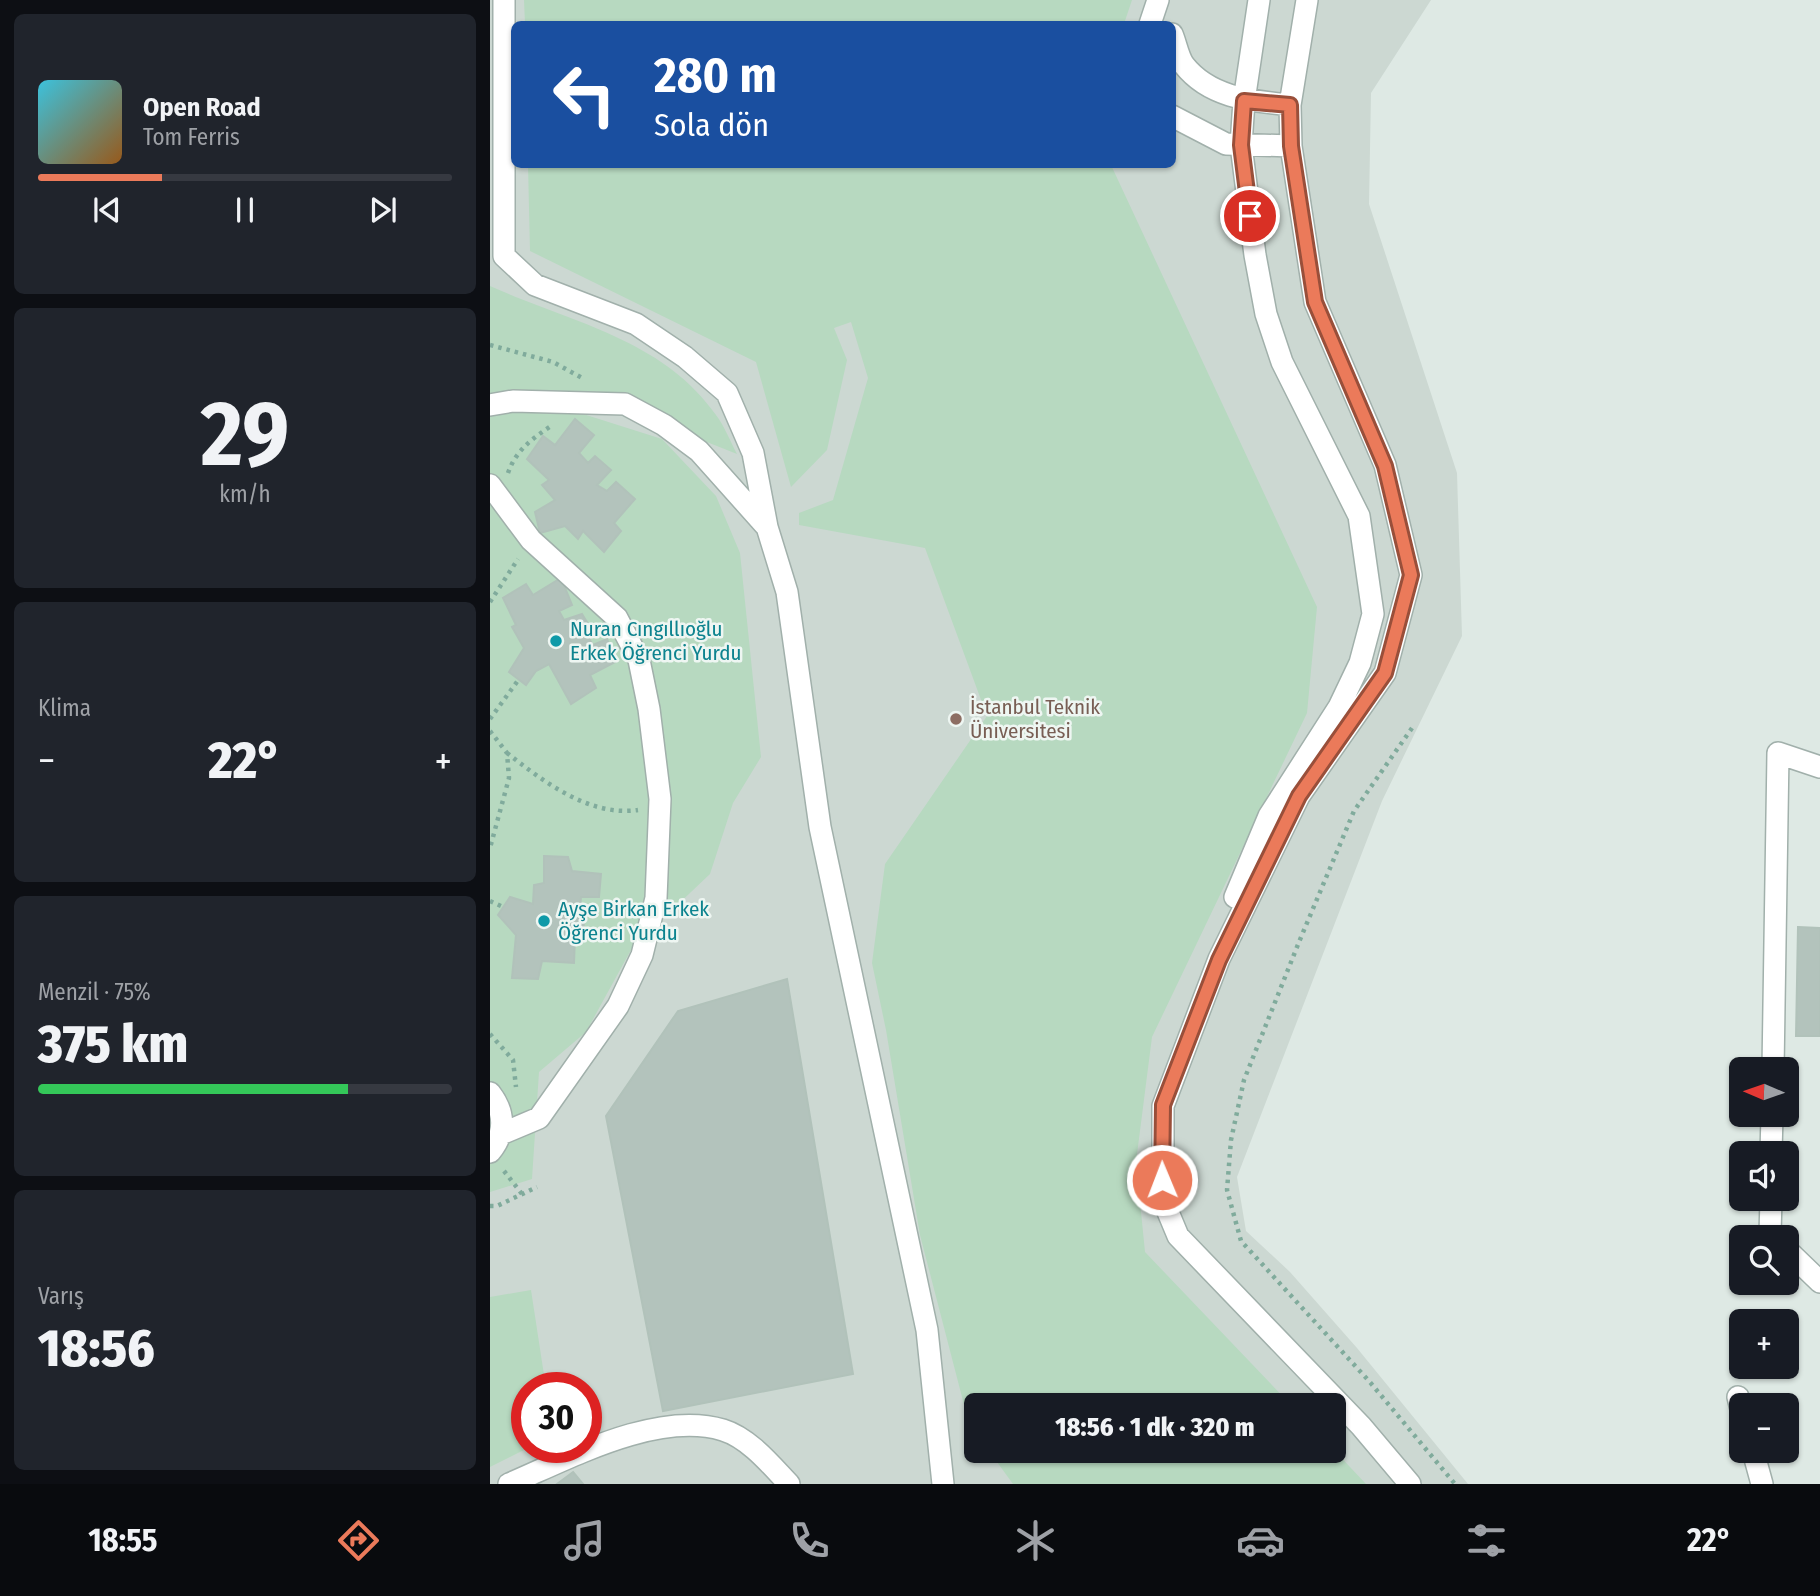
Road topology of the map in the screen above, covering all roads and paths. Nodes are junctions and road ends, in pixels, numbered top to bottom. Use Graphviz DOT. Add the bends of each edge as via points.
graph roads {
  1 [pos="504,0"];
  2 [pos="1158,0"];
  3 [pos="1169,0"];
  4 [pos="1259,0"];
  5 [pos="1307,0"];
  6 [pos="1151,21"];
  7 [pos="1170,21"];
  8 [pos="1176,45"];
  9 [pos="1244,101"];
  10 [pos="1290,105"];
  11 [pos="1176,118"];
  12 [pos="1241,145"];
  13 [pos="1291,146"];
  14 [pos="490,405"];
  15 [pos="490,485"];
  16 [pos="767,527"];
  17 [pos="531,540"];
  18 [pos="490,602"];
  19 [pos="519,679"];
  20 [pos="490,719"];
  21 [pos="1412,728"];
  22 [pos="490,731"];
  23 [pos="507,753"];
  24 [pos="1820,767"];
  25 [pos="660,799"];
  26 [pos="490,848"];
  27 [pos="490,901"];
  28 [pos="503,907"];
  29 [pos="1219,960"];
  30 [pos="490,1034"];
  31 [pos="1773,1057"];
  32 [pos="494,1098"];
  33 [pos="496,1150"];
  34 [pos="537,1187"];
  35 [pos="522,1194"];
  36 [pos="490,1206"];
  37 [pos="1799,1262"];
  38 [pos="1820,1282"];
  39 [pos="1756,1463"];
  40 [pos="509,1484"];
  41 [pos="789,1484"];
  42 [pos="943,1484"];
  43 [pos="1410,1484"];
  44 [pos="1455,1484"];
  45 [pos="1762,1484"];
  1 -- 16 [label="street" via="505,256 535,285 636,324 727,393 753,453"];
  2 -- 6 [label="street"];
  3 -- 7 [label="street"];
  4 -- 9 [label="street"];
  5 -- 10 [label="street"];
  8 -- 9 [label="street" via="1183,63 1202,82"];
  9 -- 10 [label="street"];
  9 -- 12 [label="street"];
  10 -- 13 [label="street"];
  11 -- 12 [label="street" via="1226,144"];
  12 -- 13 [label="street"];
  12 -- 29 [label="street" via="1266,314 1282,362 1360,516 1373,614 1360,663 1339,707 1269,816 1234,901"];
  13 -- 29 [label="street" via="1315,302 1385,466 1411,575 1385,673 1299,796"];
  14 -- 16 [label="street" via="526,401 625,404 699,451"];
  15 -- 17 [label="street"];
  16 -- 42 [label="street" via="786,592 820,827 927,1330"];
  17 -- 18 [label="path"];
  17 -- 25 [label="street" via="617,618 639,660"];
  19 -- 20 [label="path"];
  21 -- 44 [label="path" via="1354,811 1294,954 1244,1080 1231,1140 1227,1191 1241,1241 1369,1381"];
  22 -- 23 [label="path"];
  23 -- 25 [label="path" via="549,786 592,805 627,812 647,809"];
  23 -- 26 [label="path" via="509,778"];
  24 -- 31 [label="street" via="1778,753"];
  25 -- 33 [label="street" via="656,898 642,955 618,1006 539,1118"];
  27 -- 28 [label="path"];
  29 -- 43 [label="street" via="1163,1105 1163,1200 1178,1236 1361,1426"];
  30 -- 32 [label="path" via="513,1060 517,1092"];
  32 -- 33 [label="street" via="502,1114"];
  33 -- 35 [label="path"];
  34 -- 35 [label="path"];
  35 -- 36 [label="path"];
  37 -- 38 [label="street"];
  39 -- 45 [label="street"];
  40 -- 41 [label="street" via="642,1430 709,1427 726,1431 758,1453"];
}
